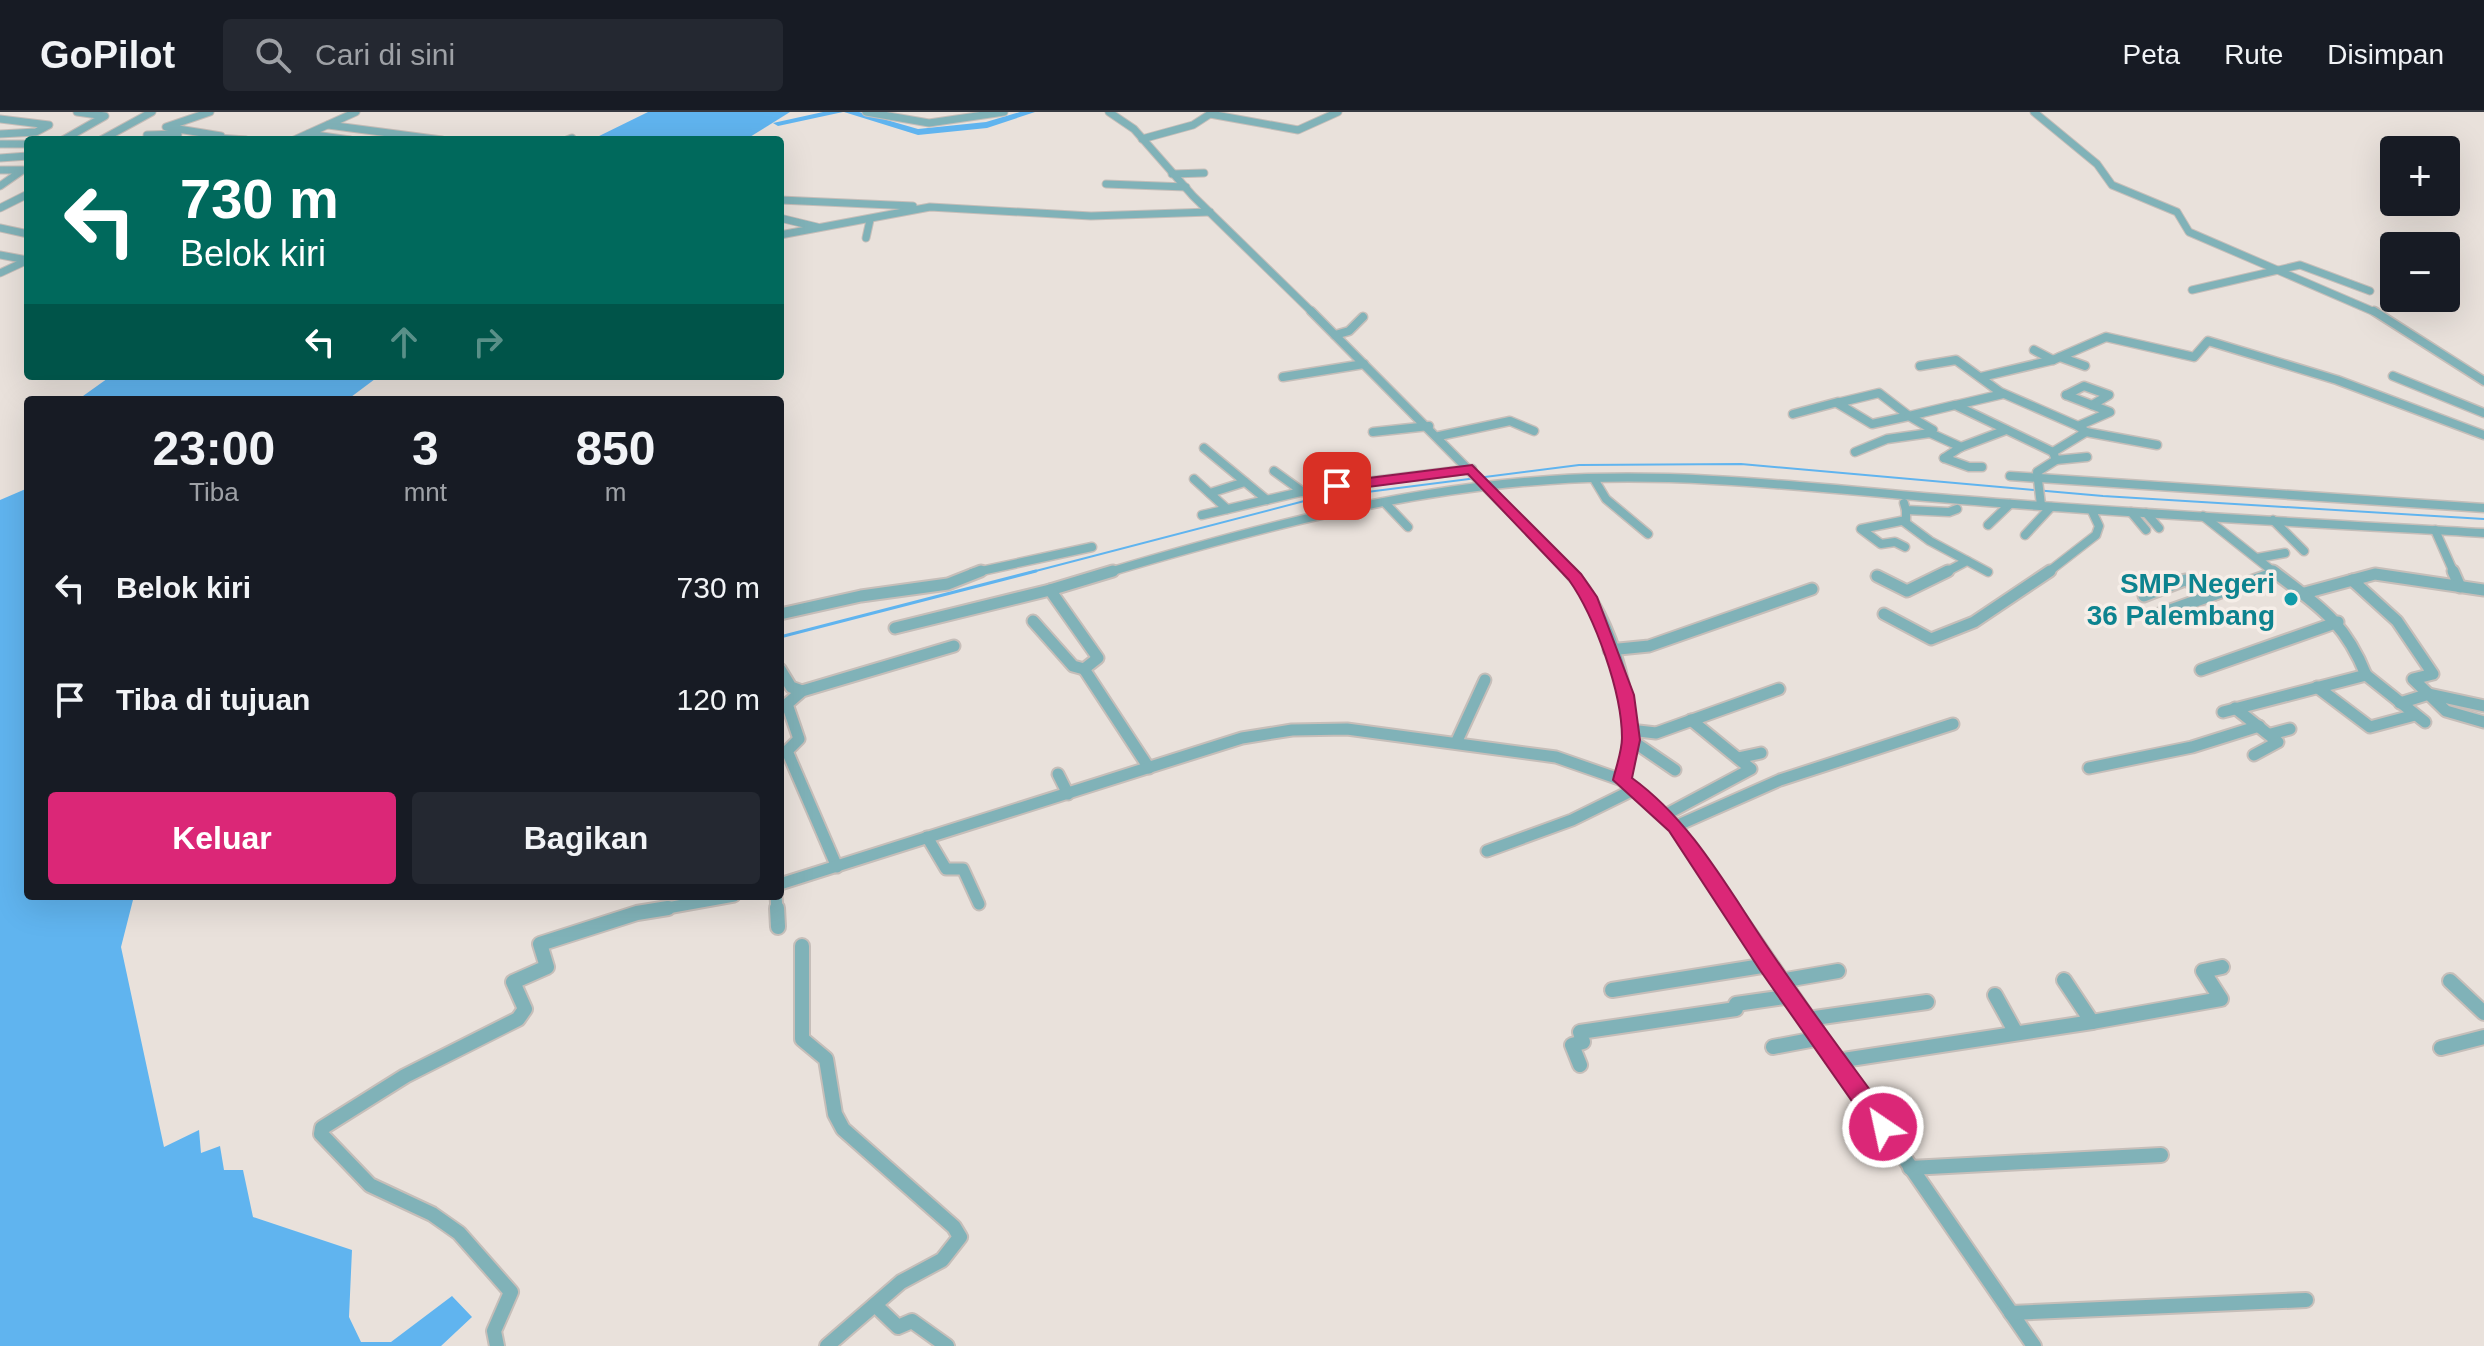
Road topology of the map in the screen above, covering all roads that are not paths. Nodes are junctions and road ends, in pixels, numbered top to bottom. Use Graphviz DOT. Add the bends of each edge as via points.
graph roads {
  1 [pos="77,112"];
  2 [pos="152,112"];
  3 [pos="210,112"];
  4 [pos="356,112"];
  5 [pos="866,112"];
  6 [pos="950,112"];
  7 [pos="1004,112"];
  8 [pos="1338,112"];
  9 [pos="2034,112"];
  10 [pos="1112,113"];
  11 [pos="984,114"];
  12 [pos="0,119"];
  13 [pos="956,121"];
  14 [pos="328,125"];
  15 [pos="195,132"];
  16 [pos="394,133"];
  17 [pos="0,134"];
  18 [pos="308,134"];
  19 [pos="147,135"];
  20 [pos="70,136"];
  21 [pos="108,136"];
  22 [pos="221,136"];
  23 [pos="303,136"];
  24 [pos="322,136"];
  25 [pos="385,136"];
  26 [pos="415,136"];
  27 [pos="1142,139"];
  28 [pos="0,144"];
  29 [pos="24,144"];
  30 [pos="24,156"];
  31 [pos="0,158"];
  32 [pos="0,170"];
  33 [pos="1204,173"];
  34 [pos="1172,174"];
  35 [pos="2,184"];
  36 [pos="1106,184"];
  37 [pos="1186,187"];
  38 [pos="24,196"];
  39 [pos="784,200"];
  40 [pos="1088,205"];
  41 [pos="930,207"];
  42 [pos="0,208"];
  43 [pos="1210,212"];
  44 [pos="1086,216"];
  45 [pos="784,219"];
  46 [pos="870,220"];
  47 [pos="0,226"];
  48 [pos="826,228"];
  49 [pos="24,231"];
  50 [pos="784,234"];
  51 [pos="866,238"];
  52 [pos="0,255"];
  53 [pos="24,261"];
  54 [pos="24,264"];
  55 [pos="2276,270"];
  56 [pos="0,276"];
  57 [pos="2192,290"];
  58 [pos="2370,291"];
  59 [pos="1363,317"];
  60 [pos="1335,335"];
  61 [pos="2034,350"];
  62 [pos="2056,359"];
  63 [pos="1364,364"];
  64 [pos="1920,366"];
  65 [pos="2085,366"];
  66 [pos="2393,376"];
  67 [pos="1283,377"];
  68 [pos="1981,377"];
  69 [pos="2484,381"];
  70 [pos="2003,394"];
  71 [pos="1838,402"];
  72 [pos="1955,405"];
  73 [pos="2092,405"];
  74 [pos="2484,413"];
  75 [pos="1793,414"];
  76 [pos="1909,416"];
  77 [pos="1429,426"];
  78 [pos="2082,429"];
  79 [pos="2006,430"];
  80 [pos="1534,431"];
  81 [pos="1373,432"];
  82 [pos="1930,433"];
  83 [pos="2484,435"];
  84 [pos="1439,436"];
  85 [pos="1950,443"];
  86 [pos="2157,445"];
  87 [pos="1939,446"];
  88 [pos="1961,447"];
  89 [pos="1204,448"];
  90 [pos="1855,452"];
  91 [pos="2055,456"];
  92 [pos="2087,457"];
  93 [pos="1982,467"];
  94 [pos="1472,469"];
  95 [pos="1274,471"];
  96 [pos="2010,476"];
  97 [pos="1194,479"];
  98 [pos="1261,479"];
  99 [pos="1594,479"];
  100 [pos="2037,480"];
  101 [pos="1246,483"];
  102 [pos="1486,484"];
  103 [pos="1304,492"];
  104 [pos="1210,493"];
  105 [pos="1901,495"];
  106 [pos="1267,500"];
  107 [pos="2044,503"];
  108 [pos="1386,504"];
  109 [pos="2010,504"];
  110 [pos="2484,508"];
  111 [pos="1227,509"];
  112 [pos="1957,509"];
  113 [pos="2092,511"];
  114 [pos="2131,512"];
  115 [pos="2146,513"];
  116 [pos="1202,515"];
  117 [pos="1904,515"];
  118 [pos="2203,515"];
  119 [pos="2273,520"];
  120 [pos="1988,525"];
  121 [pos="1408,527"];
  122 [pos="2159,528"];
  123 [pos="2146,530"];
  124 [pos="2435,530"];
  125 [pos="2484,533"];
  126 [pos="1648,534"];
  127 [pos="2025,535"];
  128 [pos="1092,547"];
  129 [pos="1905,547"];
  130 [pos="2304,551"];
  131 [pos="2285,553"];
  132 [pos="2257,558"];
  133 [pos="1967,561"];
  134 [pos="1988,572"];
  135 [pos="2275,573"];
  136 [pos="1877,576"];
  137 [pos="2352,580"];
  138 [pos="2460,587"];
  139 [pos="1812,589"];
  140 [pos="1050,590"];
  141 [pos="2484,590"];
  142 [pos="2215,594"];
  143 [pos="2301,594"];
  144 [pos="2144,596"];
  145 [pos="784,613"];
  146 [pos="1884,614"];
  147 [pos="2159,614"];
  148 [pos="1033,621"];
  149 [pos="2338,622"];
  150 [pos="895,628"];
  151 [pos="954,646"];
  152 [pos="1609,650"];
  153 [pos="1084,669"];
  154 [pos="2201,670"];
  155 [pos="2366,675"];
  156 [pos="784,676"];
  157 [pos="1485,680"];
  158 [pos="2317,687"];
  159 [pos="1779,689"];
  160 [pos="802,691"];
  161 [pos="2429,694"];
  162 [pos="2400,703"];
  163 [pos="2484,706"];
  164 [pos="1691,720"];
  165 [pos="2484,722"];
  166 [pos="1953,724"];
  167 [pos="2259,726"];
  168 [pos="2290,729"];
  169 [pos="2271,734"];
  170 [pos="1631,735"];
  171 [pos="1456,743"];
  172 [pos="784,747"];
  173 [pos="1761,753"];
  174 [pos="2254,755"];
  175 [pos="1738,758"];
  176 [pos="1149,768"];
  177 [pos="2089,768"];
  178 [pos="1675,770"];
  179 [pos="1058,774"];
  180 [pos="1622,780"];
  181 [pos="1635,789"];
  182 [pos="1068,794"];
  183 [pos="1665,815"];
  184 [pos="1676,826"];
  185 [pos="927,837"];
  186 [pos="1487,851"];
  187 [pos="837,867"];
  188 [pos="784,883"];
  189 [pos="711,900"];
  190 [pos="776,900"];
  191 [pos="979,904"];
  192 [pos="778,927"];
  193 [pos="802,946"];
  194 [pos="1768,965"];
  195 [pos="2222,967"];
  196 [pos="1838,971"];
  197 [pos="2064,980"];
  198 [pos="1780,981"];
  199 [pos="2450,981"];
  200 [pos="1612,990"];
  201 [pos="1995,995"];
  202 [pos="1792,996"];
  203 [pos="1927,1002"];
  204 [pos="2484,1013"];
  205 [pos="1808,1019"];
  206 [pos="2092,1022"];
  207 [pos="2016,1033"];
  208 [pos="2484,1037"];
  209 [pos="1821,1038"];
  210 [pos="1773,1047"];
  211 [pos="2441,1048"];
  212 [pos="1837,1061"];
  213 [pos="1580,1065"];
  214 [pos="2161,1155"];
  215 [pos="1910,1168"];
  216 [pos="2306,1300"];
  217 [pos="875,1305"];
  218 [pos="2011,1313"];
  219 [pos="497,1346"];
  220 [pos="827,1346"];
  221 [pos="947,1346"];
  222 [pos="2034,1346"];
  1 -- 20 [label="street" via="105,116"];
  2 -- 21 [label="street"];
  3 -- 15 [label="street" via="166,127"];
  4 -- 14 [label="street"];
  5 -- 13 [label="street" via="910,122"];
  6 -- 13 [label="street"];
  7 -- 11 [label="street"];
  8 -- 27 [label="street" via="1298,130 1211,113 1193,125"];
  9 -- 55 [label="street" via="2097,164 2114,186 2175,211 2189,232"];
  10 -- 27 [label="street"];
  11 -- 13 [label="street"];
  12 -- 17 [label="street" via="49,125 36,132"];
  14 -- 16 [label="street"];
  14 -- 18 [label="street"];
  15 -- 19 [label="street"];
  15 -- 22 [label="street"];
  16 -- 25 [label="street"];
  16 -- 26 [label="street"];
  18 -- 23 [label="street"];
  18 -- 24 [label="street"];
  27 -- 34 [label="street"];
  28 -- 29 [label="street"];
  30 -- 31 [label="street"];
  32 -- 35 [label="street" via="23,170"];
  33 -- 34 [label="street"];
  34 -- 37 [label="street"];
  36 -- 37 [label="street"];
  37 -- 43 [label="street"];
  38 -- 42 [label="street"];
  39 -- 41 [label="street"];
  40 -- 44 [label="street"];
  41 -- 44 [label="street"];
  41 -- 46 [label="street"];
  43 -- 44 [label="street"];
  43 -- 60 [label="street"];
  45 -- 48 [label="street"];
  46 -- 48 [label="street"];
  46 -- 51 [label="street"];
  47 -- 49 [label="street"];
  48 -- 50 [label="street"];
  52 -- 53 [label="street"];
  54 -- 56 [label="street"];
  55 -- 57 [label="street"];
  55 -- 58 [label="street" via="2304,265"];
  55 -- 69 [label="street" via="2374,311"];
  59 -- 60 [label="street" via="1349,331"];
  60 -- 63 [label="street"];
  61 -- 62 [label="street"];
  62 -- 65 [label="street"];
  62 -- 68 [label="street"];
  62 -- 83 [label="street" via="2106,337 2194,357 2208,341 2337,380"];
  63 -- 67 [label="street"];
  63 -- 77 [label="street"];
  64 -- 68 [label="street" via="1956,360"];
  66 -- 74 [label="street"];
  68 -- 70 [label="street"];
  70 -- 72 [label="street"];
  70 -- 78 [label="street"];
  71 -- 75 [label="street"];
  71 -- 76 [label="street" via="1874,424"];
  71 -- 76 [label="street" via="1879,393"];
  72 -- 76 [label="street"];
  72 -- 79 [label="street"];
  73 -- 78 [label="street" via="2110,412"];
  76 -- 82 [label="street"];
  77 -- 81 [label="street"];
  77 -- 84 [label="street"];
  78 -- 86 [label="street"];
  78 -- 91 [label="street"];
  79 -- 88 [label="street"];
  79 -- 91 [label="street"];
  80 -- 84 [label="street" via="1512,418"];
  82 -- 85 [label="street"];
  82 -- 90 [label="street" via="1887,439"];
  84 -- 94 [label="street"];
  85 -- 87 [label="street"];
  85 -- 88 [label="street"];
  88 -- 93 [label="street" via="1944,458"];
  89 -- 101 [label="street"];
  91 -- 92 [label="street"];
  91 -- 100 [label="street" via="2037,472"];
  94 -- 102 [label="street"];
  94 -- 103 [label="street"];
  95 -- 103 [label="street"];
  96 -- 100 [label="street"];
  97 -- 104 [label="street"];
  98 -- 101 [label="street"];
  99 -- 102 [label="street"];
  99 -- 105 [label="street" via="1734,478"];
  99 -- 126 [label="street" via="1606,499"];
  100 -- 107 [label="street"];
  100 -- 110 [label="street"];
  101 -- 104 [label="street"];
  101 -- 106 [label="street"];
  102 -- 108 [label="street"];
  102 -- 152 [label="street" via="1575,577 1589,597"];
  103 -- 106 [label="street"];
  104 -- 111 [label="street"];
  105 -- 109 [label="street"];
  105 -- 117 [label="street"];
  106 -- 111 [label="street"];
  107 -- 109 [label="street"];
  107 -- 113 [label="street"];
  107 -- 127 [label="street"];
  108 -- 121 [label="street"];
  108 -- 140 [label="street" via="1113,569"];
  109 -- 120 [label="street"];
  111 -- 116 [label="street"];
  112 -- 117 [label="street"];
  113 -- 114 [label="street"];
  113 -- 146 [label="street" via="2099,532 2037,582 1966,626 1932,639"];
  114 -- 115 [label="street"];
  114 -- 123 [label="street"];
  115 -- 118 [label="street"];
  115 -- 122 [label="street"];
  117 -- 129 [label="street" via="1861,529 1881,544"];
  117 -- 133 [label="street"];
  118 -- 119 [label="street"];
  118 -- 132 [label="street"];
  119 -- 124 [label="street"];
  119 -- 130 [label="street"];
  124 -- 125 [label="street"];
  124 -- 138 [label="street"];
  128 -- 145 [label="street" via="970,573 948,584"];
  131 -- 132 [label="street"];
  132 -- 135 [label="street"];
  133 -- 134 [label="street"];
  133 -- 136 [label="street" via="1907,591"];
  135 -- 142 [label="street"];
  135 -- 143 [label="street"];
  137 -- 138 [label="street" via="2384,574"];
  137 -- 143 [label="street"];
  137 -- 161 [label="street" via="2397,621 2432,671 2412,677"];
  138 -- 141 [label="street"];
  139 -- 152 [label="street" via="1649,646"];
  140 -- 150 [label="street"];
  140 -- 153 [label="street" via="1098,658"];
  142 -- 144 [label="street" via="2185,580"];
  142 -- 147 [label="street"];
  143 -- 149 [label="street"];
  148 -- 153 [label="street" via="1073,666"];
  149 -- 154 [label="street"];
  149 -- 155 [label="street"];
  151 -- 160 [label="street"];
  152 -- 170 [label="street" via="1626,695"];
  153 -- 176 [label="street"];
  155 -- 158 [label="street"];
  155 -- 162 [label="street"];
  156 -- 160 [label="street" via="791,687"];
  157 -- 171 [label="street"];
  158 -- 162 [label="street" via="2370,727 2420,718"];
  158 -- 167 [label="street" via="2229,710"];
  159 -- 164 [label="street"];
  160 -- 172 [label="street" via="787,704 799,739"];
  161 -- 162 [label="street"];
  161 -- 163 [label="street"];
  161 -- 165 [label="street" via="2446,711"];
  164 -- 170 [label="street" via="1656,733"];
  164 -- 175 [label="street"];
  166 -- 184 [label="street" via="1780,780"];
  167 -- 169 [label="street"];
  167 -- 177 [label="street" via="2192,747"];
  168 -- 169 [label="street"];
  169 -- 174 [label="street" via="2278,743"];
  170 -- 178 [label="street"];
  170 -- 180 [label="street"];
  171 -- 176 [label="street" via="1347,729 1292,730 1242,738"];
  171 -- 180 [label="street" via="1556,757"];
  172 -- 187 [label="street"];
  173 -- 175 [label="street"];
  175 -- 183 [label="street" via="1751,769"];
  176 -- 182 [label="street"];
  179 -- 182 [label="street"];
  180 -- 181 [label="street"];
  181 -- 183 [label="street"];
  181 -- 186 [label="street" via="1572,820"];
  182 -- 185 [label="street"];
  183 -- 184 [label="street"];
  184 -- 194 [label="street"];
  185 -- 187 [label="street"];
  185 -- 191 [label="street" via="946,869 963,869"];
  187 -- 188 [label="street"];
  189 -- 219 [label="street" via="637,913 540,944 547,967 513,982 525,1009 518,1019 405,1076 322,1128 321,1134 370,1185 443,1222 473,1246 508,1288 494,1331"];
  190 -- 192 [label="street"];
  193 -- 217 [label="street" via="802,1039 826,1059 835,1114 843,1129 960,1235 942,1260 901,1282"];
  194 -- 198 [label="street"];
  194 -- 200 [label="street" via="1675,974"];
  195 -- 206 [label="street" via="2203,971 2221,999"];
  196 -- 198 [label="street"];
  197 -- 206 [label="street"];
  198 -- 202 [label="street"];
  199 -- 204 [label="street"];
  201 -- 207 [label="street"];
  202 -- 205 [label="street"];
  202 -- 213 [label="street" via="1580,1032 1583,1042 1572,1045"];
  203 -- 205 [label="street"];
  205 -- 209 [label="street"];
  206 -- 207 [label="street"];
  207 -- 212 [label="street"];
  208 -- 211 [label="street"];
  209 -- 210 [label="street"];
  209 -- 212 [label="street"];
  212 -- 215 [label="street"];
  214 -- 215 [label="street"];
  215 -- 218 [label="street"];
  216 -- 218 [label="street"];
  217 -- 220 [label="street"];
  217 -- 221 [label="street" via="898,1327 912,1321"];
  218 -- 222 [label="street"];
}
